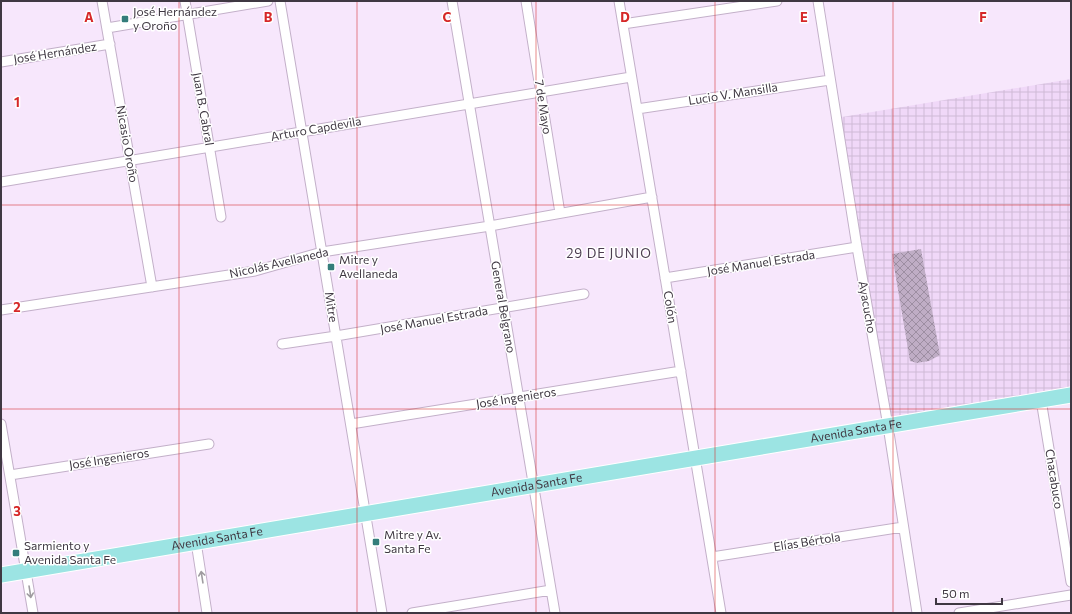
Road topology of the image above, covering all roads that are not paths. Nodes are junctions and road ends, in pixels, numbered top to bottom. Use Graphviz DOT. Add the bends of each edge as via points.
graph roads {
  1 [pos="102,1"];
  2 [pos="185,1"];
  3 [pos="268,1"];
  4 [pos="280,1"];
  5 [pos="452,1"];
  6 [pos="526,1"];
  7 [pos="619,1"];
  8 [pos="776,1"];
  9 [pos="818,1"];
  10 [pos="187,14"];
  11 [pos="622,24"];
  12 [pos="107,28"];
  13 [pos="110,44"];
  14 [pos="1,62"];
  15 [pos="631,77"];
  16 [pos="830,80"];
  17 [pos="540,91"];
  18 [pos="469,103"];
  19 [pos="637,109"];
  20 [pos="302,132"];
  21 [pos="210,147"];
  22 [pos="130,160"];
  23 [pos="1,182"];
  24 [pos="652,197"];
  25 [pos="560,213"];
  26 [pos="221,217"];
  27 [pos="490,226"];
  28 [pos="857,247"];
  29 [pos="322,252"];
  30 [pos="665,278"];
  31 [pos="152,287"];
  32 [pos="584,294"];
  33 [pos="504,308"];
  34 [pos="1,310"];
  35 [pos="336,336"];
  36 [pos="282,344"];
  37 [pos="681,371"];
  38 [pos="1071,395"];
  39 [pos="519,397"];
  40 [pos="1041,400"];
  41 [pos="351,424"];
  42 [pos="888,426"];
  43 [pos="2,430"];
  44 [pos="209,444"];
  45 [pos="695,458"];
  46 [pos="10,475"];
  47 [pos="534,485"];
  48 [pos="366,514"];
  49 [pos="903,527"];
  50 [pos="196,542"];
  51 [pos="712,557"];
  52 [pos="26,570"];
  53 [pos="1,575"];
  54 [pos="1071,582"];
  55 [pos="551,590"];
  56 [pos="1071,595"];
  57 [pos="33,613"];
  58 [pos="207,613"];
  59 [pos="382,613"];
  60 [pos="412,613"];
  61 [pos="555,613"];
  62 [pos="721,613"];
  63 [pos="917,613"];
  64 [pos="959,613"];
  1 -- 12 [label="street, Nicasio Oroño"];
  2 -- 10 [label="street, Juan B. Cabral"];
  3 -- 10 [label="street, José Hernández"];
  4 -- 20 [label="street, Mitre"];
  5 -- 18 [label="street, General Belgrano"];
  6 -- 17 [label="street, 7 de Mayo"];
  7 -- 11 [label="street, Colón"];
  8 -- 11 [label="street"];
  9 -- 16 [label="street, Ayacucho"];
  10 -- 12 [label="street, José Hernández"];
  10 -- 21 [label="street, Juan B. Cabral"];
  11 -- 15 [label="street, Colón"];
  12 -- 13 [label="street, Nicasio Oroño"];
  13 -- 14 [label="street, José Hernández"];
  13 -- 22 [label="street, Nicasio Oroño"];
  15 -- 17 [label="street, Arturo Capdevila"];
  15 -- 19 [label="street, Colón"];
  16 -- 19 [label="street, Lucio V. Mansilla"];
  16 -- 28 [label="street, Ayacucho"];
  17 -- 18 [label="street, Arturo Capdevila"];
  17 -- 25 [label="street, 7 de Mayo"];
  18 -- 20 [label="street, Arturo Capdevila"];
  18 -- 27 [label="street, General Belgrano"];
  19 -- 24 [label="street, Colón"];
  20 -- 21 [label="street, Arturo Capdevila"];
  20 -- 29 [label="street, Mitre"];
  21 -- 22 [label="street, Arturo Capdevila"];
  21 -- 26 [label="street, Juan B. Cabral"];
  22 -- 23 [label="street, Arturo Capdevila"];
  22 -- 31 [label="street, Nicasio Oroño"];
  24 -- 25 [label="street, Nicolás Avellaneda"];
  24 -- 30 [label="street, Colón"];
  25 -- 27 [label="street, Nicolás Avellaneda"];
  27 -- 29 [label="street, Nicolás Avellaneda"];
  27 -- 33 [label="street, General Belgrano"];
  28 -- 30 [label="street, José Manuel Estrada"];
  28 -- 42 [label="street, Ayacucho"];
  29 -- 31 [label="street, Nicolás Avellaneda" via="255,271"];
  29 -- 35 [label="street, Mitre"];
  30 -- 37 [label="street, Colón"];
  31 -- 34 [label="street, Nicolás Avellaneda"];
  32 -- 33 [label="street, José Manuel Estrada"];
  33 -- 35 [label="street, José Manuel Estrada"];
  33 -- 39 [label="street, General Belgrano"];
  35 -- 36 [label="street, José Manuel Estrada"];
  35 -- 41 [label="street, Mitre"];
  37 -- 39 [label="street, José Ingenieros"];
  37 -- 45 [label="street, Colón"];
  38 -- 40 [label="main road, Avenida Santa Fe"];
  39 -- 41 [label="street, José Ingenieros"];
  39 -- 47 [label="street, General Belgrano"];
  40 -- 42 [label="main road, Avenida Santa Fe"];
  40 -- 54 [label="street, Chacabuco"];
  41 -- 48 [label="street, Mitre"];
  42 -- 45 [label="main road, Avenida Santa Fe"];
  42 -- 49 [label="street, Ayacucho"];
  43 -- 46 [label="street"];
  44 -- 46 [label="street, José Ingenieros"];
  45 -- 47 [label="main road, Avenida Santa Fe"];
  45 -- 51 [label="street, Colón"];
  46 -- 52 [label="street"];
  47 -- 48 [label="main road, Avenida Santa Fe"];
  47 -- 55 [label="street, General Belgrano"];
  48 -- 50 [label="main road, Avenida Santa Fe"];
  48 -- 59 [label="street, Mitre"];
  49 -- 51 [label="street, Elías Bértola"];
  49 -- 63 [label="street, Ayacucho"];
  50 -- 52 [label="main road, Avenida Santa Fe"];
  58 -- 50 [label="street, one-way"];
  51 -- 62 [label="street, Colón"];
  52 -- 53 [label="main road, Avenida Santa Fe"];
  52 -- 57 [label="street, one-way"];
  55 -- 60 [label="street"];
  55 -- 61 [label="street, General Belgrano"];
  56 -- 64 [label="street"];
}
